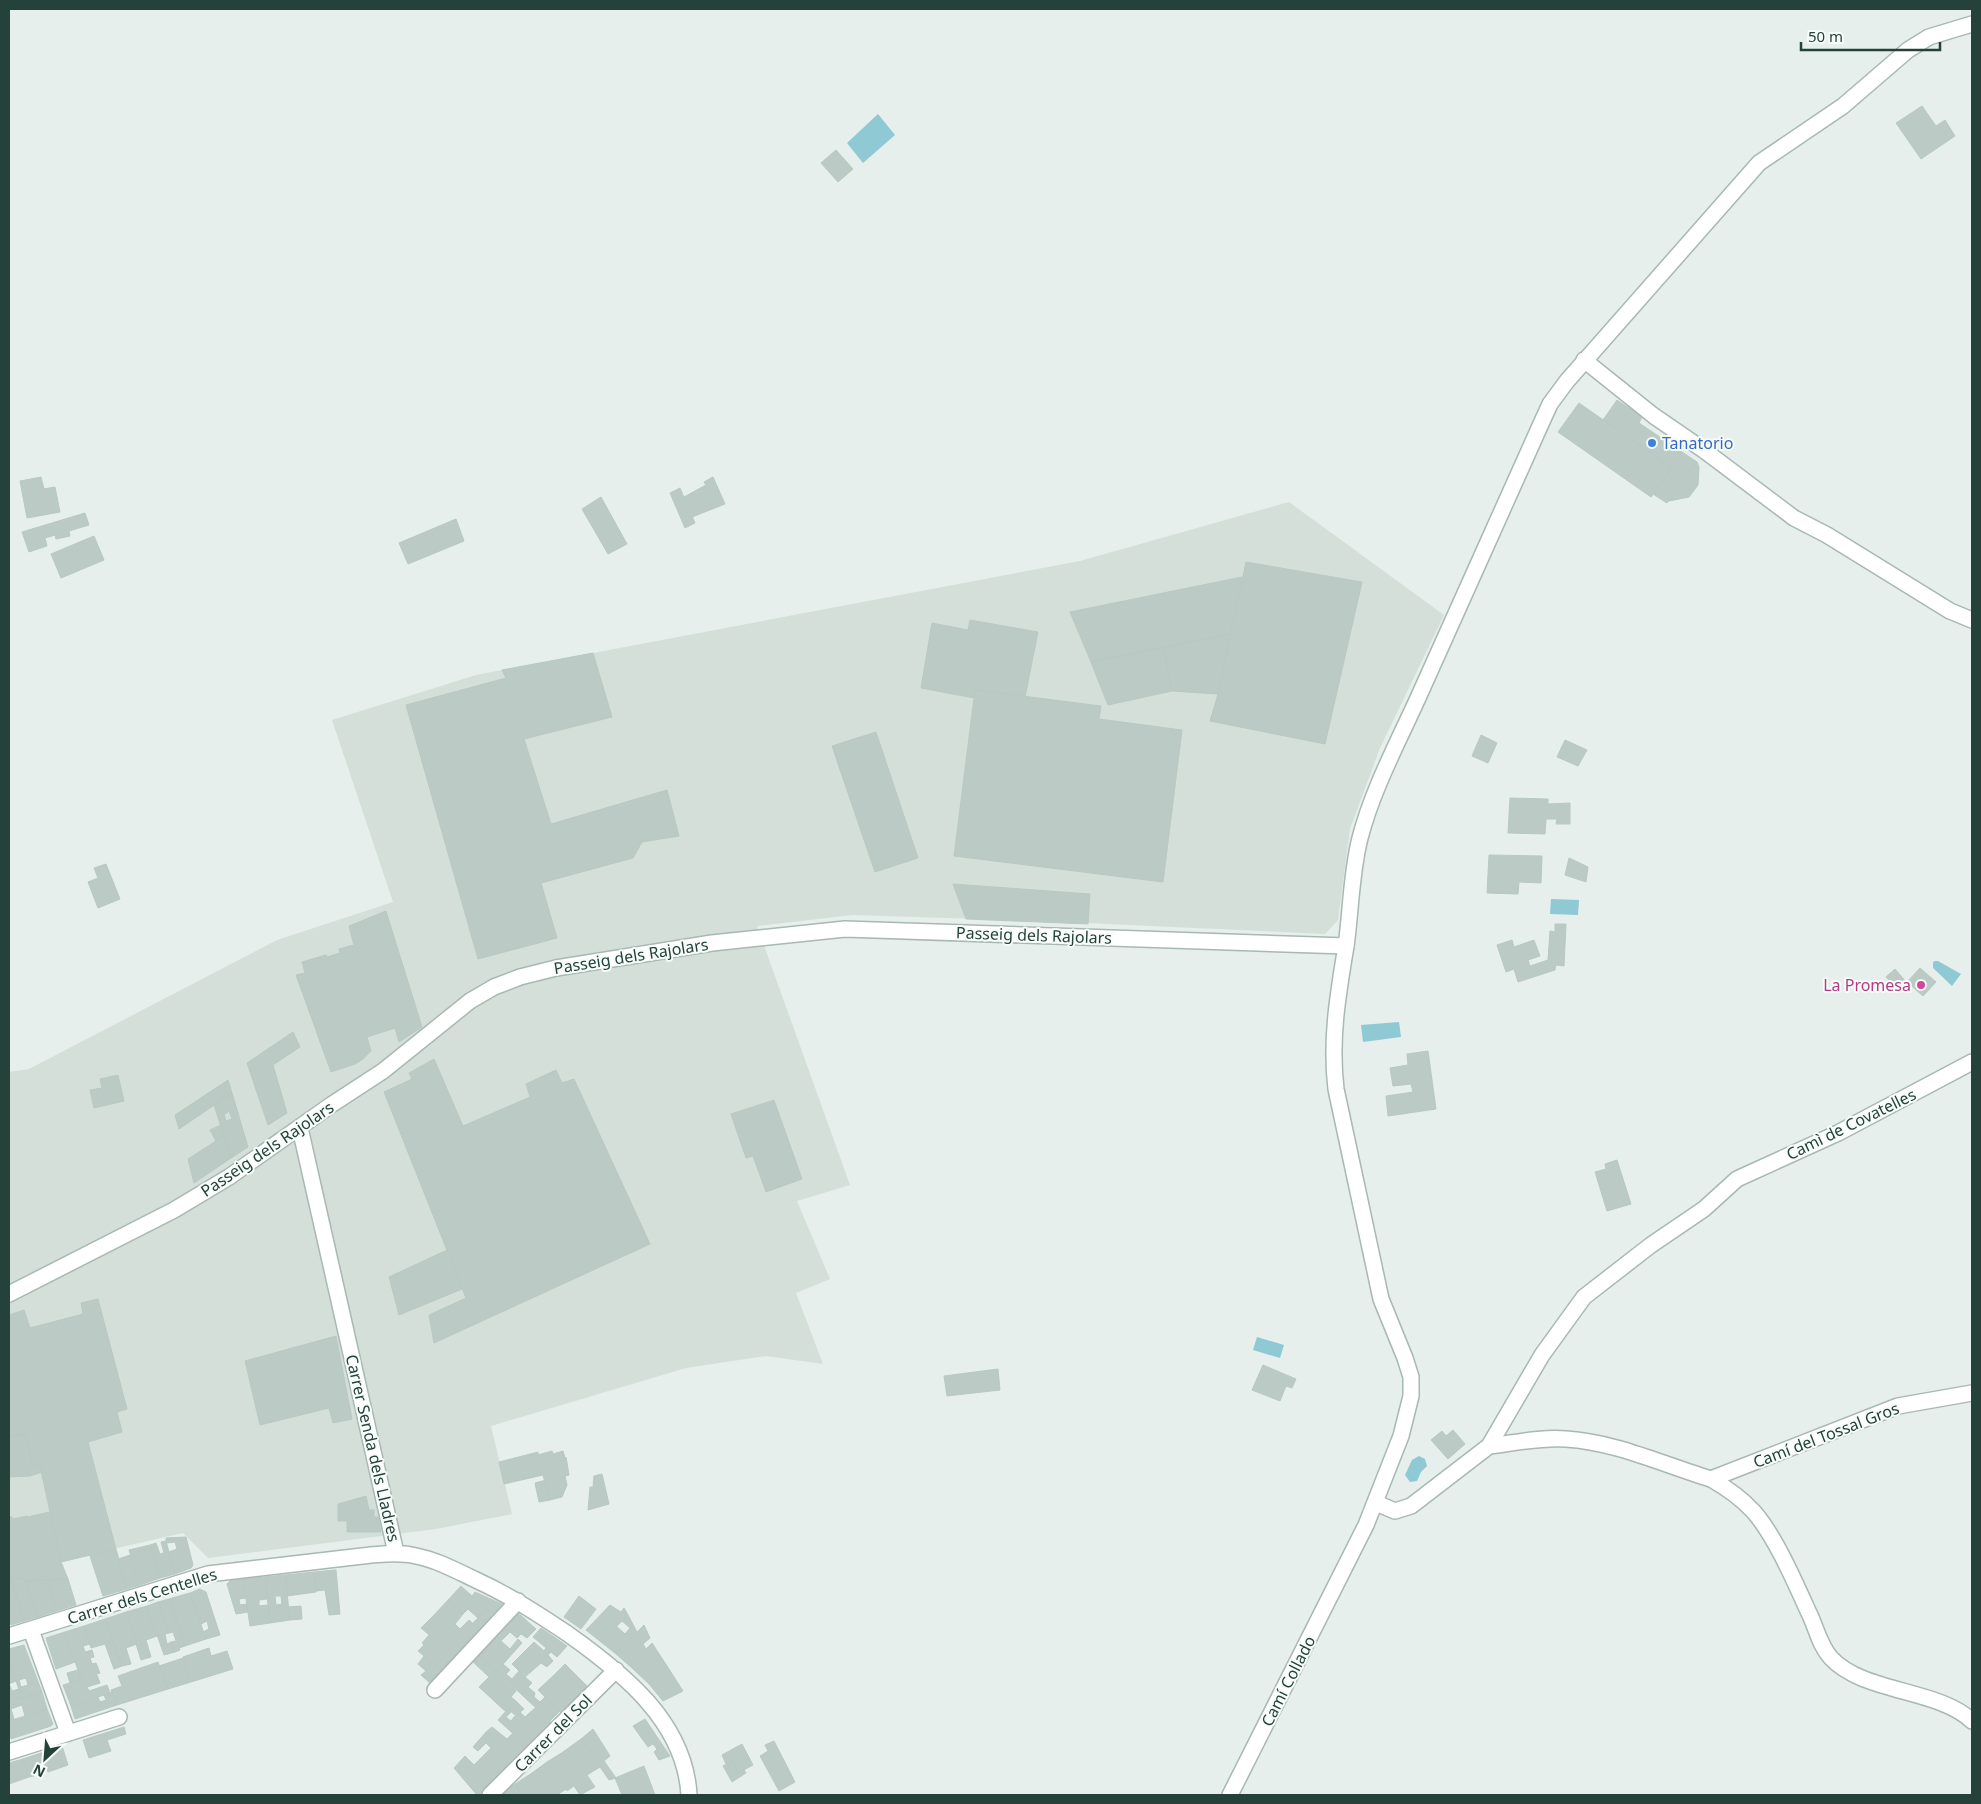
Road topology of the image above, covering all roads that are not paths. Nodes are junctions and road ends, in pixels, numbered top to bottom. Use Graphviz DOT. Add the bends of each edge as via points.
graph roads {
  1 [pos="1972,24"];
  2 [pos="1584,360"];
  3 [pos="1972,620"];
  4 [pos="1346,946"];
  5 [pos="1972,1062"];
  6 [pos="300,1128"];
  7 [pos="9,1294"];
  8 [pos="1972,1393"];
  9 [pos="1489,1446"];
  10 [pos="1717,1482"];
  11 [pos="1376,1503"];
  12 [pos="396,1553"];
  13 [pos="518,1601"];
  14 [pos="31,1630"];
  15 [pos="9,1636"];
  16 [pos="616,1670"];
  17 [pos="435,1690"];
  18 [pos="119,1717"];
  19 [pos="1972,1721"];
  20 [pos="68,1733"];
  21 [pos="9,1752"];
  22 [pos="490,1795"];
  23 [pos="689,1795"];
  24 [pos="1230,1795"];
  1 -- 2 [label="street, Camí Collado" via="1929,37 1908,50 1843,106 1758,163"];
  2 -- 3 [label="street" via="1654,416 1794,518 1828,535 1950,611"];
  2 -- 4 [label="street, Camí Collado" via="1550,404 1368,815 1356,860"];
  4 -- 6 [label="street, Passeig dels Rajolars" via="845,929 712,943 556,968 520,977 470,1001 383,1071"];
  4 -- 11 [label="street, Camí Collado" via="1335,1022 1336,1089 1381,1299 1411,1378 1411,1396 1401,1436"];
  5 -- 9 [label="street, Camì de Covatelles" via="1838,1132 1745,1174 1704,1209 1584,1297 1542,1356"];
  6 -- 7 [label="street, Passeig dels Rajolars" via="174,1210"];
  6 -- 12 [label="street, Carrer Senda dels Lladres"];
  8 -- 10 [label="street, Camí del Tossal Gros" via="1898,1406"];
  9 -- 10 [label="street" via="1555,1438 1584,1441 1624,1450"];
  9 -- 11 [label="street" via="1411,1506 1395,1511"];
  10 -- 19 [label="street" via="1753,1511 1769,1533 1832,1660 1863,1678 1944,1704"];
  11 -- 24 [label="street, Camí Collado"];
  12 -- 13 [label="street, Carrer Senda dels Lladres" via="438,1562"];
  12 -- 14 [label="street, Carrer dels Centelles" via="208,1574"];
  13 -- 16 [label="street, Carrer Senda dels Lladres"];
  13 -- 17 [label="street"];
  14 -- 15 [label="street, Carrer dels Centelles"];
  14 -- 20 [label="street"];
  16 -- 22 [label="street, Carrer del Sol"];
  16 -- 23 [label="street, Carrer Senda dels Lladres" via="635,1687 669,1732 687,1774"];
  18 -- 20 [label="street"];
  20 -- 21 [label="street"];
}
